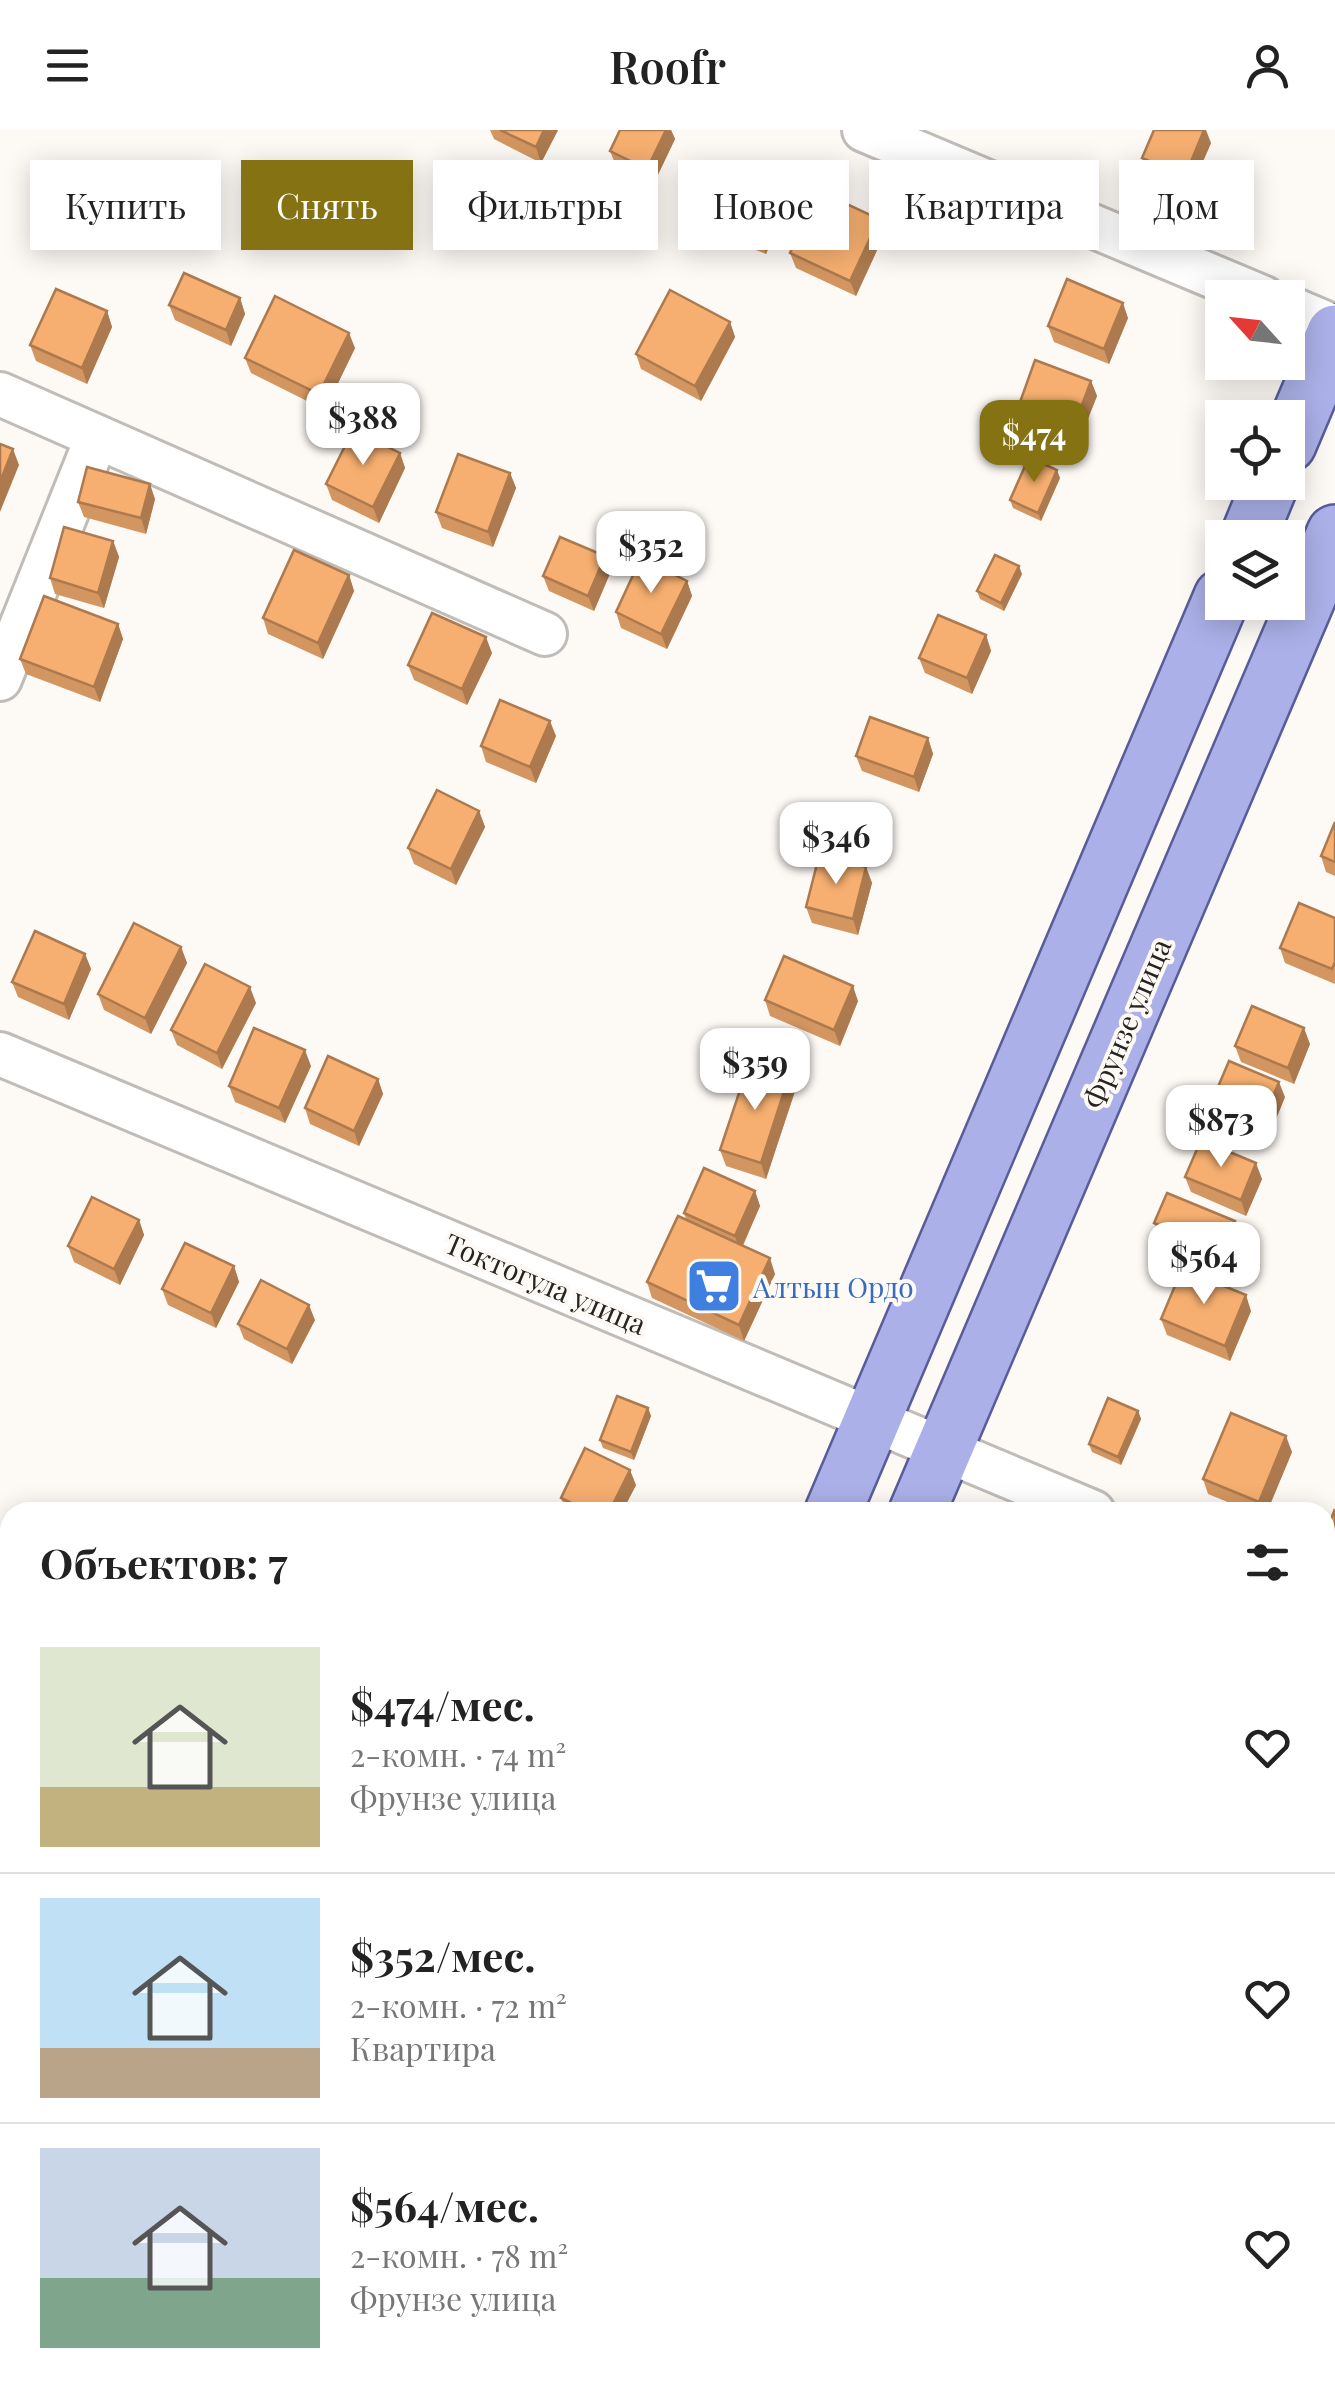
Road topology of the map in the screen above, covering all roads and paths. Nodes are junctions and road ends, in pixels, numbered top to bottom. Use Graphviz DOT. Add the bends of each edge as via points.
graph roads {
  1 [pos="864,130"];
  2 [pos="1221,280"];
  3 [pos="1305,316"];
  4 [pos="1335,330"];
  5 [pos="0,394"];
  6 [pos="1305,403"];
  7 [pos="97,437"];
  8 [pos="1335,534"];
  9 [pos="1212,620"];
  10 [pos="545,634"];
  11 [pos="0,679"];
  12 [pos="0,1054"];
  13 [pos="872,1420"];
  14 [pos="944,1450"];
  15 [pos="837,1502"];
  16 [pos="921,1502"];
  17 [pos="1069,1502"];
  1 -- 2 [label="street"];
  3 -- 4 [label="street"];
  4 -- 6 [label="main road"];
  5 -- 7 [label="street"];
  7 -- 10 [label="street"];
  7 -- 11 [label="street"];
  8 -- 14 [label="main road, Фрунзе улица"];
  9 -- 13 [label="main road"];
  12 -- 13 [label="street, Токтогула улица"];
  13 -- 14 [label="street, Токтогула улица"];
  13 -- 15 [label="main road"];
  14 -- 16 [label="main road, Фрунзе улица"];
  14 -- 17 [label="street, Токтогула улица"];
}
